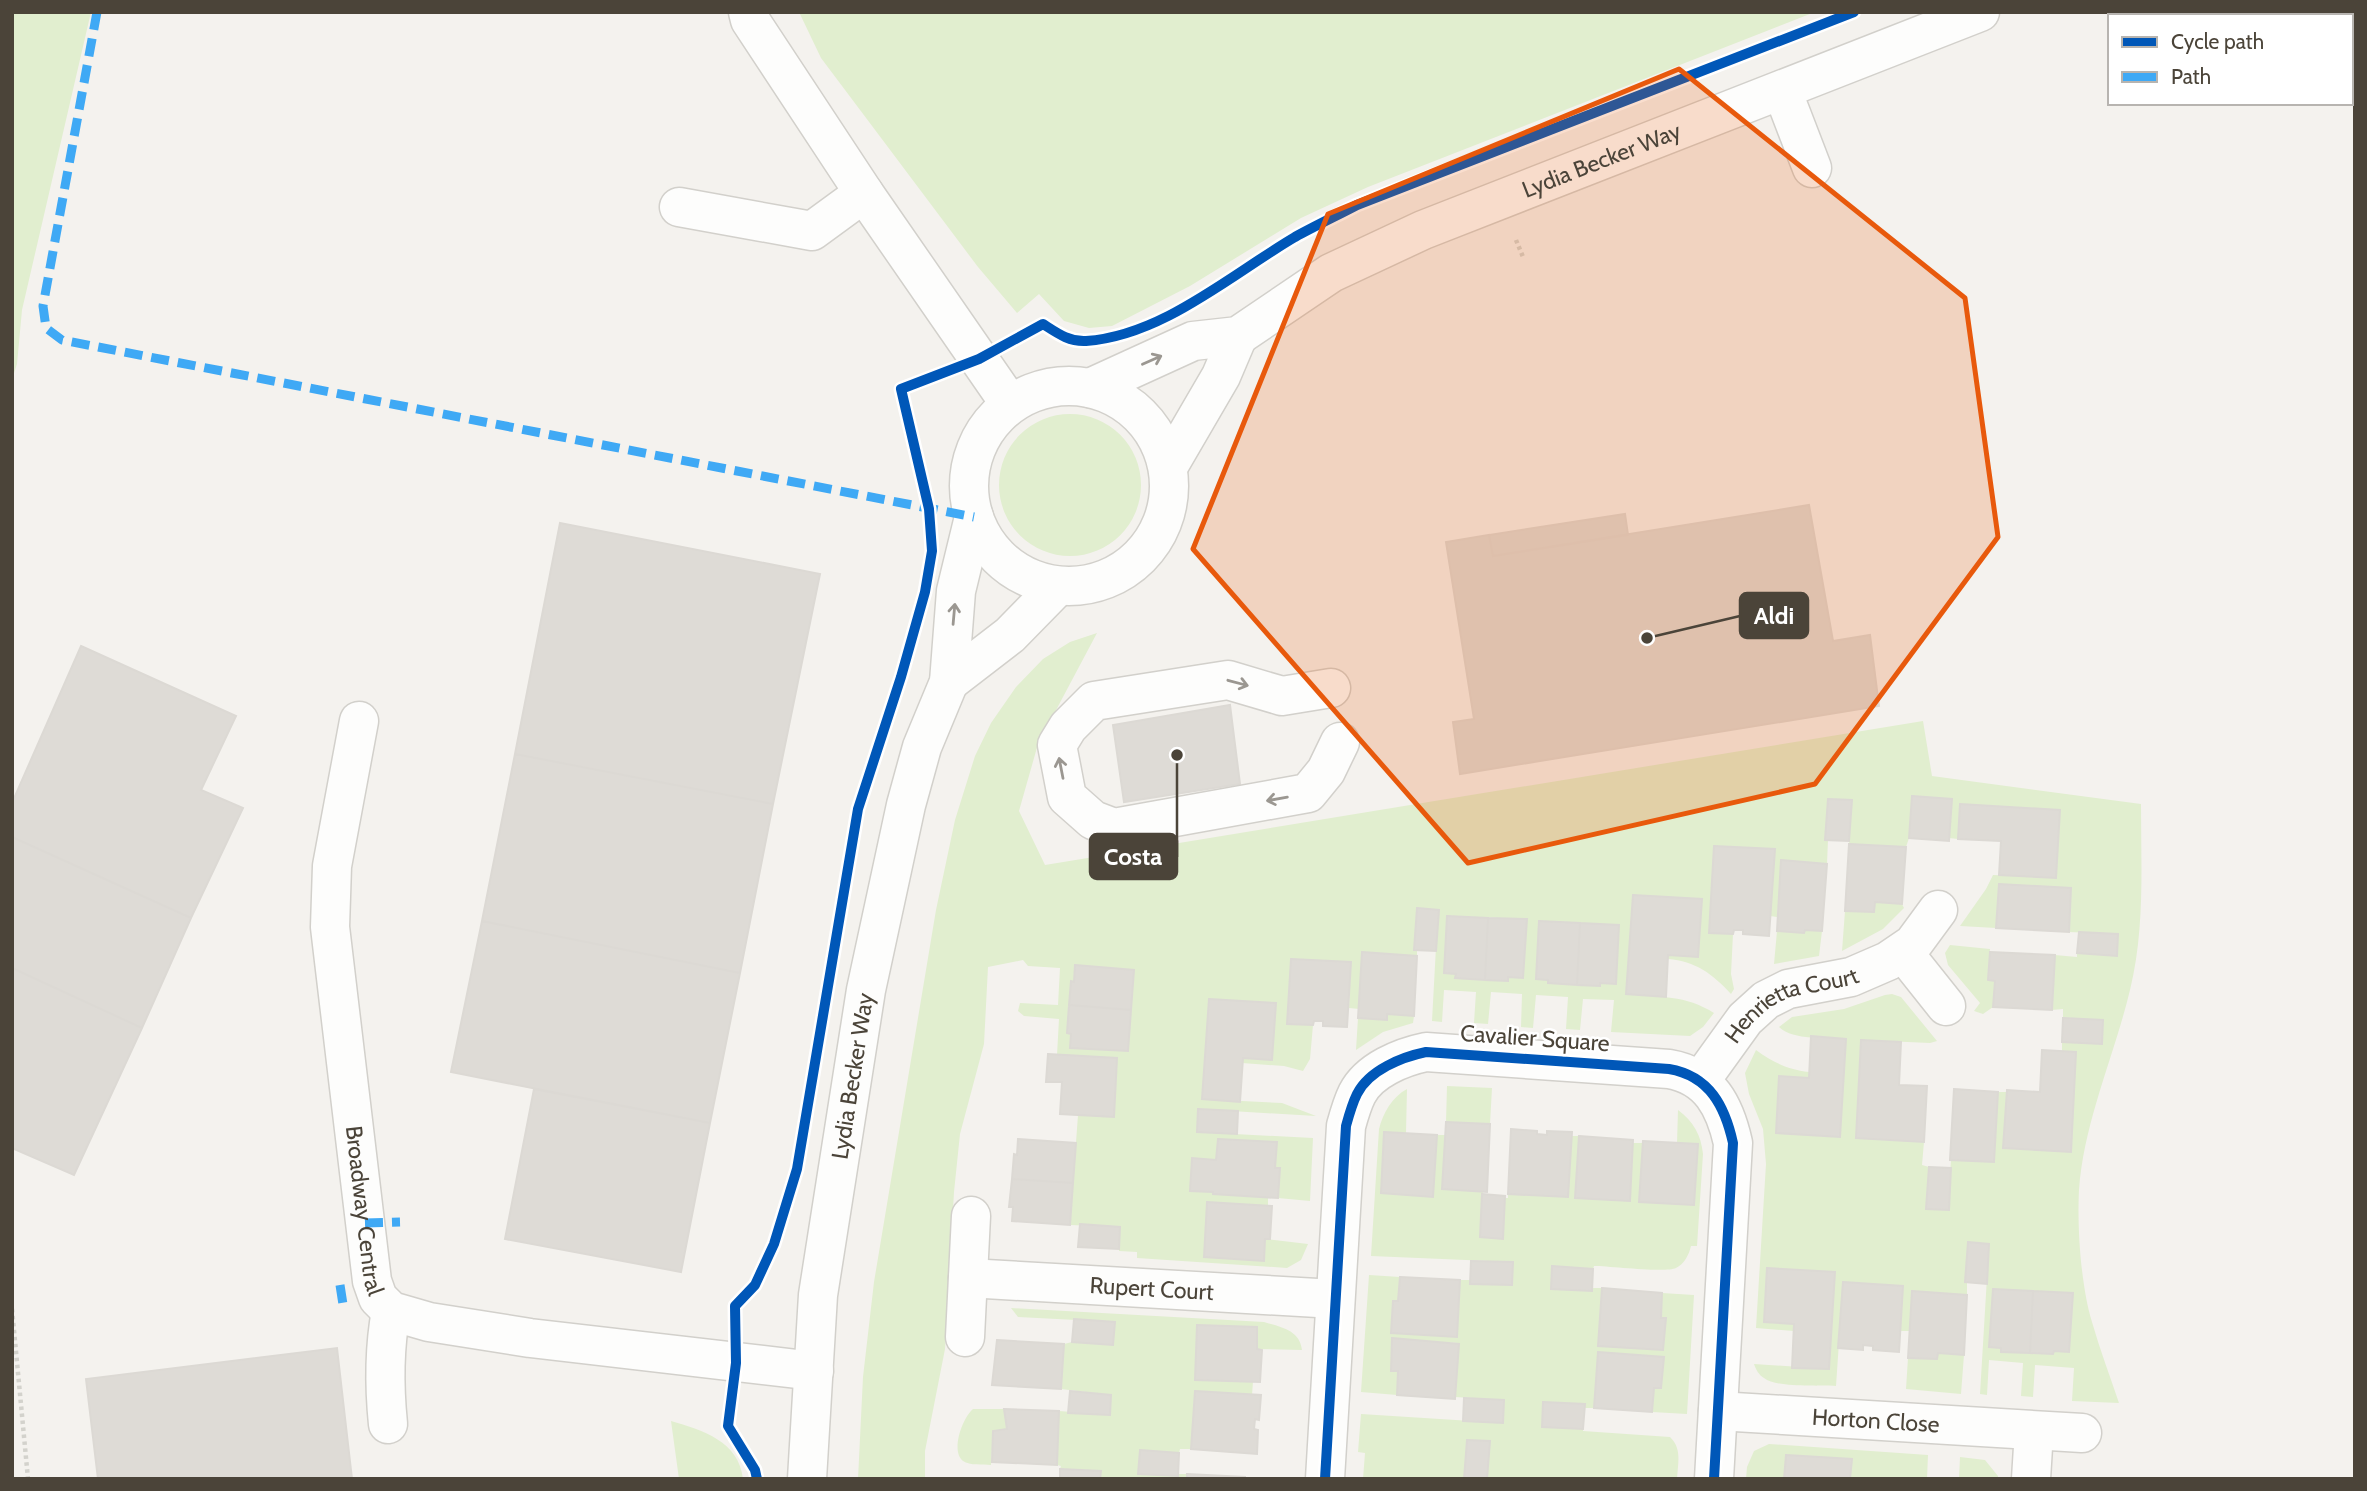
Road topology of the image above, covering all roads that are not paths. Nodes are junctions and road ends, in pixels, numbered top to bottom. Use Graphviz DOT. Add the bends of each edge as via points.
graph roads {
  1 [pos="748,12"];
  2 [pos="1980,12"];
  3 [pos="1782,90"];
  4 [pos="1812,168"];
  5 [pos="863,193"];
  6 [pos="679,207"];
  7 [pos="1238,336"];
  8 [pos="1090,388"];
  9 [pos="1010,404"];
  10 [pos="1168,467"];
  11 [pos="974,517"];
  12 [pos="1058,586"];
  13 [pos="949,682"];
  14 [pos="1331,688"];
  15 [pos="359,722"];
  16 [pos="1340,742"];
  17 [pos="1937,910"];
  18 [pos="1903,952"];
  19 [pos="1946,1006"];
  20 [pos="1701,1080"];
  21 [pos="971,1216"];
  22 [pos="968,1278"];
  23 [pos="1335,1299"];
  24 [pos="391,1311"];
  25 [pos="965,1337"];
  26 [pos="814,1371"];
  27 [pos="1718,1411"];
  28 [pos="388,1424"];
  29 [pos="2034,1432"];
  30 [pos="2082,1433"];
  31 [pos="807,1479"];
  32 [pos="1325,1479"];
  33 [pos="1714,1479"];
  34 [pos="2031,1479"];
  1 -- 5 [label="street"];
  2 -- 3 [label="street, Lydia Becker Way"];
  3 -- 4 [label="street"];
  3 -- 7 [label="street, Lydia Becker Way" via="1423,230 1331,273"];
  5 -- 6 [label="street" via="812,231"];
  5 -- 9 [label="street"];
  8 -- 7 [label="street, Lydia Becker Way, one-way" via="1193,341"];
  7 -- 10 [label="street" via="1221,376"];
  8 -- 9 [label="street" via="1062,385 1035,391"];
  8 -- 10 [label="street" via="1118,398 1141,415 1158,439"];
  9 -- 11 [label="street" via="988,426 973,454 968,486"];
  10 -- 12 [label="street" via="1167,510 1143,553 1102,580"];
  11 -- 12 [label="street" via="986,543 1006,564 1030,578"];
  13 -- 11 [label="street, Lydia Becker Way, one-way" via="956,591"];
  12 -- 13 [label="street, Lydia Becker Way" via="1010,635"];
  13 -- 26 [label="street, Lydia Becker Way" via="922,747 906,806 866,989 818,1295"];
  16 -- 14 [label="street, one-way" via="1326,771 1308,793 1114,828 1093,820 1067,797 1057,745 1094,701 1228,680 1282,696"];
  15 -- 24 [label="street, Broadway Central" via="332,866 330,927 372,1281 378,1298"];
  17 -- 18 [label="street, Henrietta Court"];
  18 -- 19 [label="street"];
  18 -- 20 [label="street, Henrietta Court" via="1851,977 1788,989 1766,1000 1745,1019"];
  20 -- 23 [label="street, Cavalier Square" via="1662,1068 1426,1052 1380,1071 1358,1092 1346,1126"];
  20 -- 27 [label="street" via="1724,1109 1733,1143"];
  21 -- 22 [label="street"];
  22 -- 23 [label="street, Rupert Court"];
  22 -- 25 [label="street"];
  23 -- 32 [label="street, Cavalier Square"];
  24 -- 26 [label="street, Broadway Central" via="429,1322 530,1338"];
  24 -- 28 [label="street" via="384,1367"];
  26 -- 31 [label="street, Lydia Becker Way"];
  27 -- 29 [label="street, Horton Close"];
  27 -- 33 [label="street"];
  29 -- 30 [label="street, Horton Close"];
  29 -- 34 [label="street"];
}
